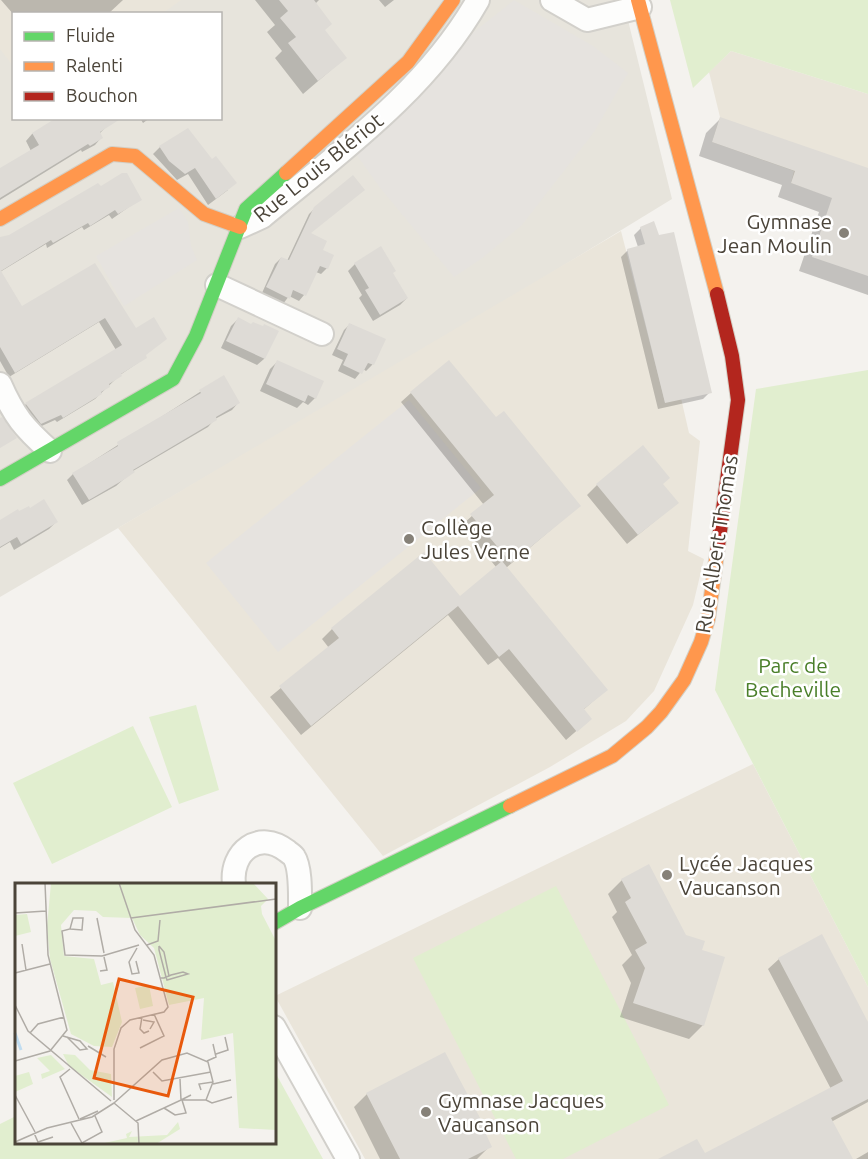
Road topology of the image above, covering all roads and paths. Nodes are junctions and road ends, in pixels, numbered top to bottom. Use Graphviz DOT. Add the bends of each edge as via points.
graph roads {
  1 [pos="453,0"];
  2 [pos="478,0"];
  3 [pos="552,0"];
  4 [pos="639,4"];
  5 [pos="0,219"];
  6 [pos="240,227"];
  7 [pos="217,285"];
  8 [pos="322,334"];
  9 [pos="0,384"];
  10 [pos="50,451"];
  11 [pos="0,479"];
  12 [pos="234,883"];
  13 [pos="300,908"];
  14 [pos="276,922"];
  15 [pos="276,1031"];
  16 [pos="348,1159"];
  1 -- 6 [label="street, Rue Louis Blériot" via="408,62 246,209"];
  2 -- 6 [label="street, Rue Louis Blériot" via="467,20 398,102 262,218"];
  3 -- 4 [label="street, Rue Albert Thomas" via="587,20"];
  4 -- 13 [label="street, Rue Albert Thomas" via="705,248 735,372 738,400 708,619 700,649 687,676 653,723 612,756"];
  5 -- 6 [label="street" via="112,154 135,156 204,214"];
  6 -- 7 [label="street"];
  7 -- 8 [label="street"];
  7 -- 10 [label="street" via="173,379"];
  9 -- 10 [label="street" via="11,410 25,429"];
  10 -- 11 [label="street"];
  12 -- 13 [label="street" via="239,856 249,846 264,842 280,846 294,857"];
  13 -- 14 [label="street, Rue Albert Thomas"];
  15 -- 16 [label="street"];
}
